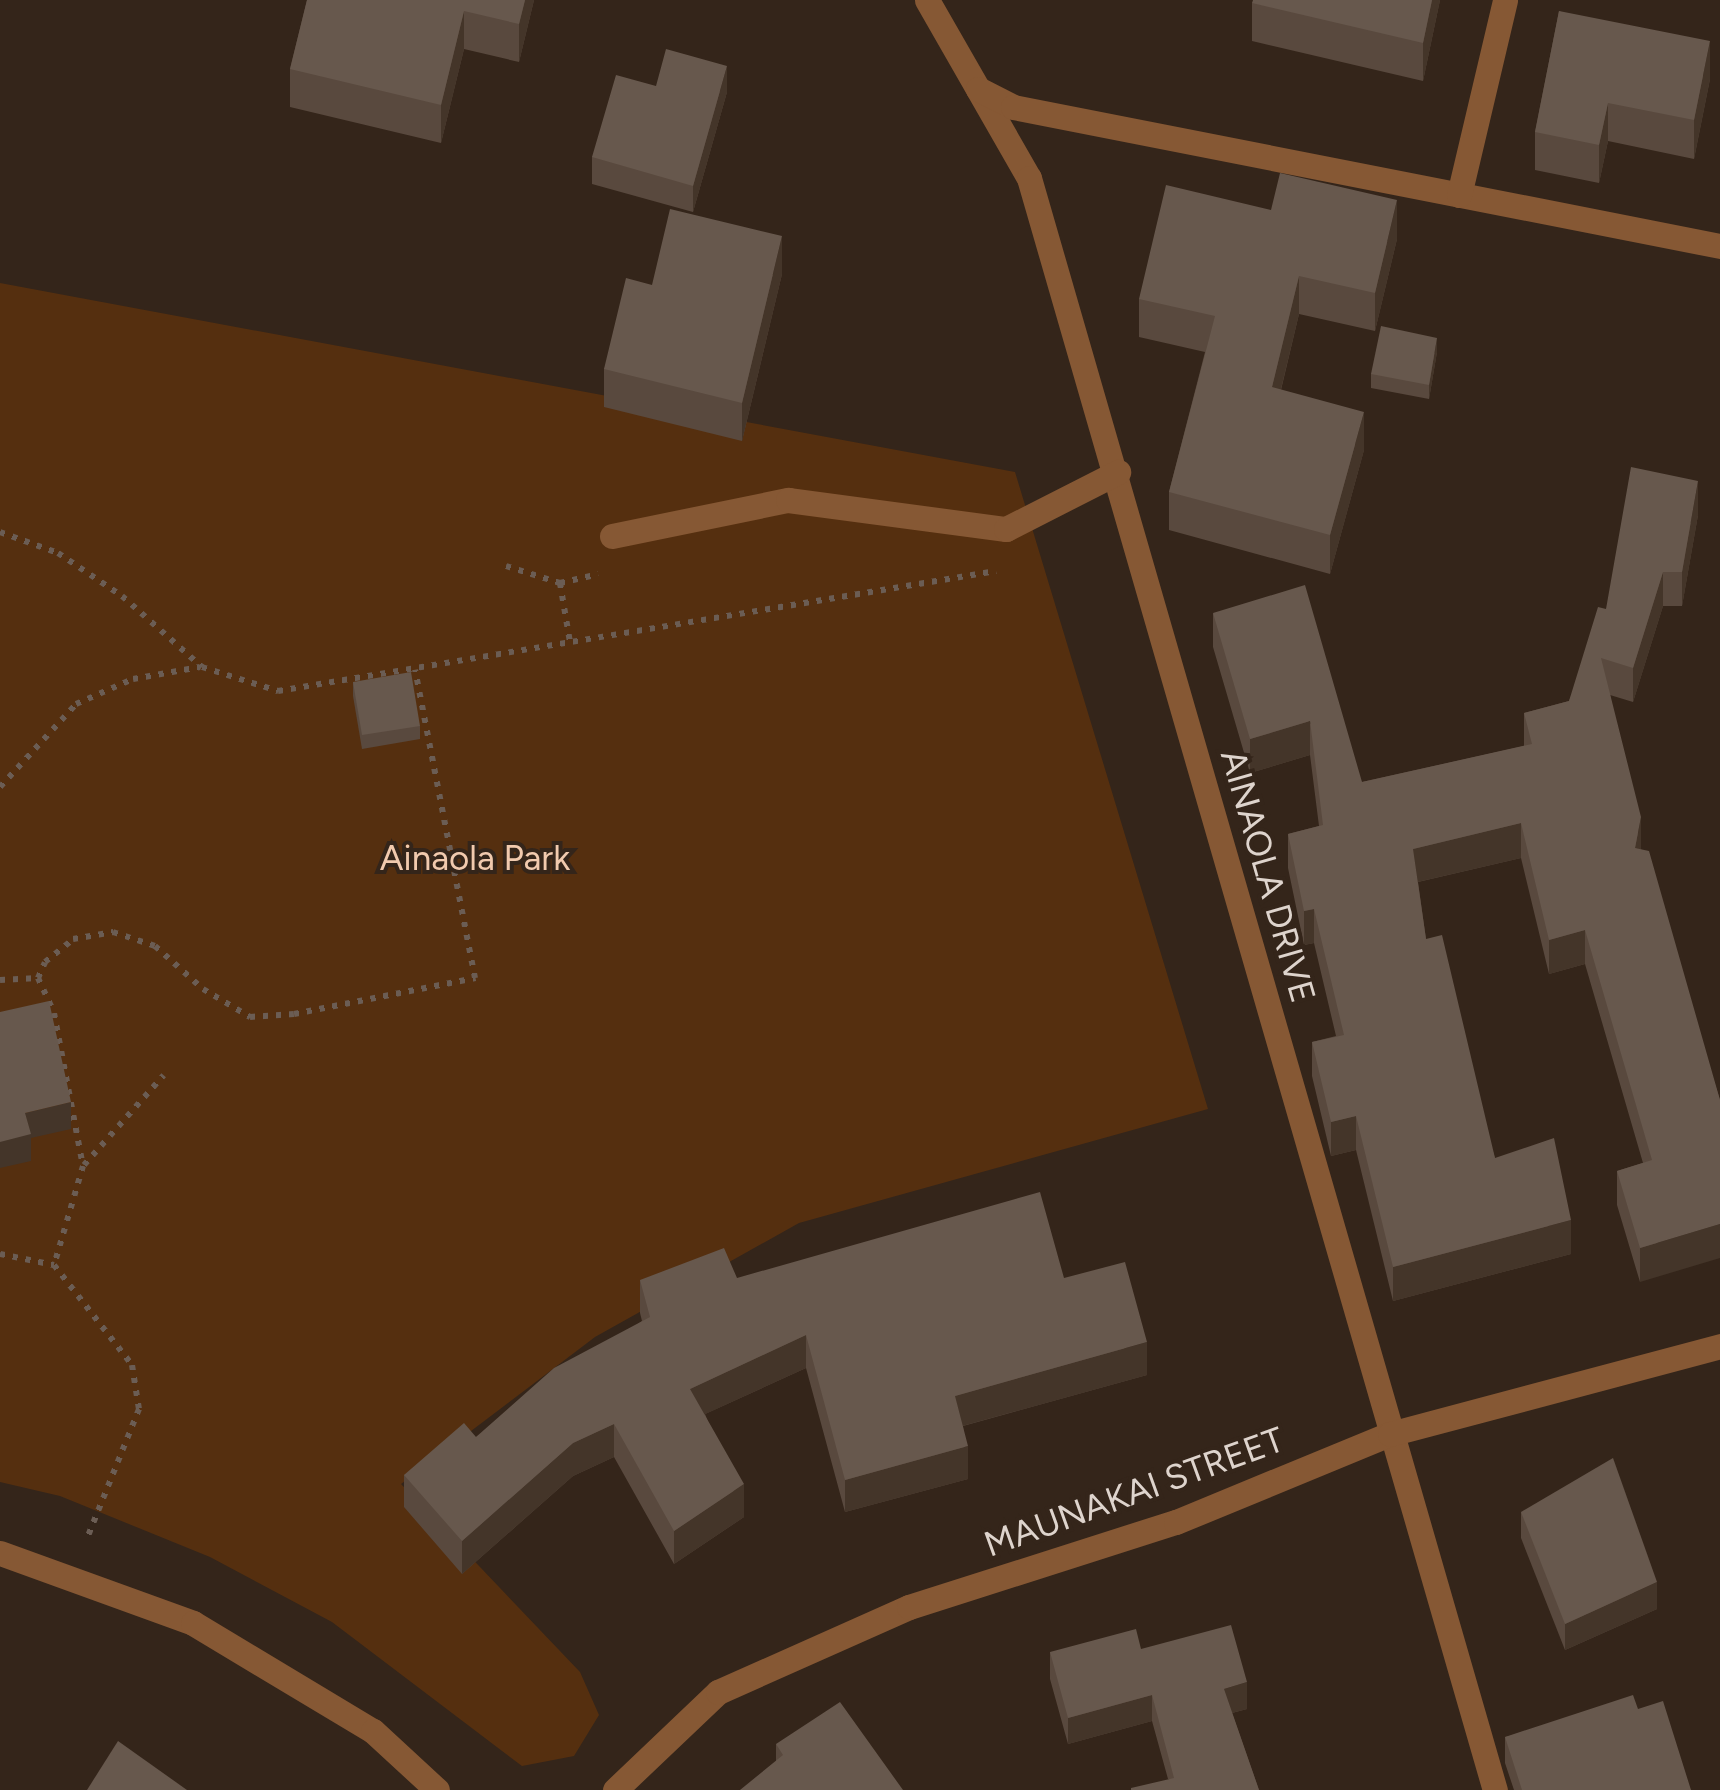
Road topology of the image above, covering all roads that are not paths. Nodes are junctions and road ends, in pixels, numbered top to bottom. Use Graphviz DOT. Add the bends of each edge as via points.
graph roads {
  1 [pos="927,0"];
  2 [pos="1506,0"];
  3 [pos="978,89"];
  4 [pos="1459,195"];
  5 [pos="1720,246"];
  6 [pos="1118,472"];
  7 [pos="612,536"];
  8 [pos="1720,1346"];
  9 [pos="1390,1434"];
  10 [pos="0,1553"];
  11 [pos="437,1790"];
  12 [pos="615,1790"];
  13 [pos="1495,1790"];
  1 -- 3 [label="street, AINAOLA DRIVE"];
  2 -- 4 [label="street"];
  3 -- 4 [label="street" via="1013,108"];
  3 -- 6 [label="street, AINAOLA DRIVE" via="1029,178"];
  4 -- 5 [label="street"];
  6 -- 7 [label="street" via="1006,529 788,500"];
  6 -- 9 [label="street, AINAOLA DRIVE"];
  8 -- 9 [label="street, MAUNAKAI STREET"];
  9 -- 12 [label="street, MAUNAKAI STREET" via="1176,1522 909,1607 718,1692"];
  9 -- 13 [label="street, AINAOLA DRIVE"];
  10 -- 11 [label="street" via="194,1623 373,1731"];
}
